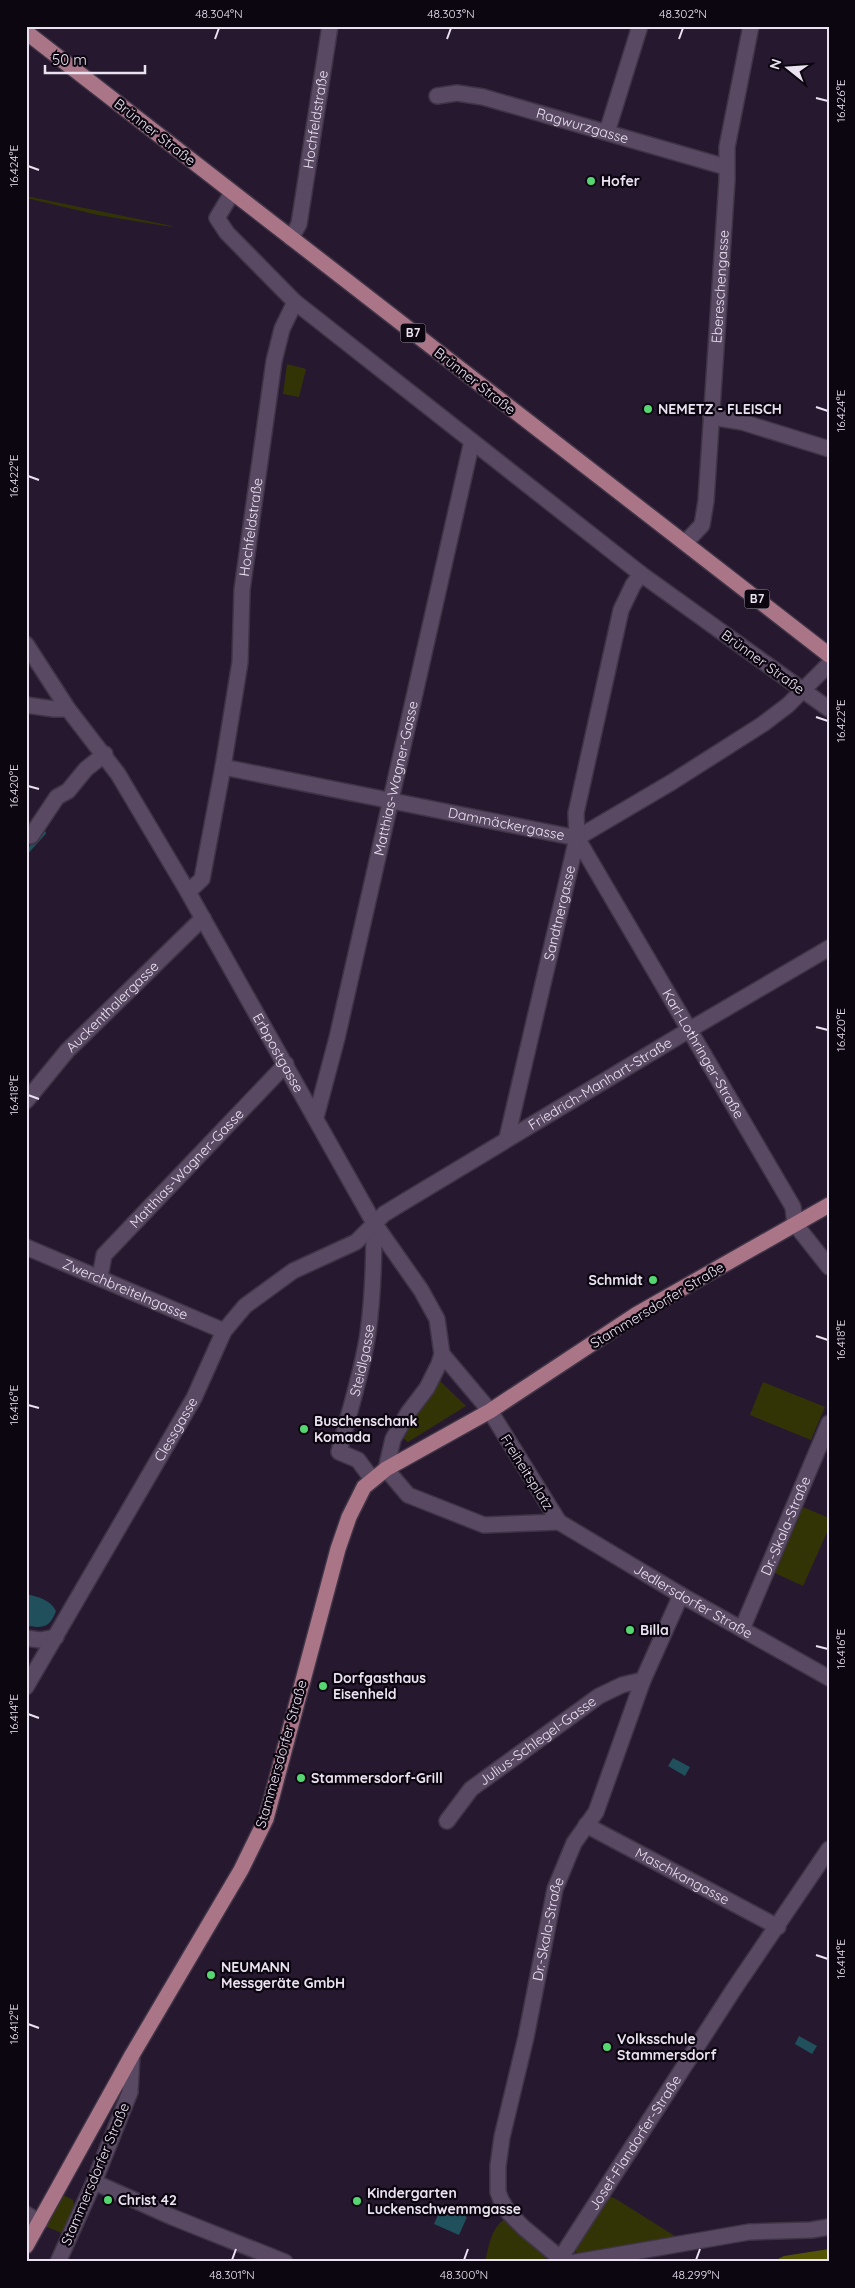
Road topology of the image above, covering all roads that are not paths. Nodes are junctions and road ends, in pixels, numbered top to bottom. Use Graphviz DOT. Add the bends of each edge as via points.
graph roads {
  1 [pos="330,26"];
  2 [pos="640,26"];
  3 [pos="751,26"];
  4 [pos="26,32"];
  5 [pos="437,96"];
  6 [pos="607,132"];
  7 [pos="726,167"];
  8 [pos="232,193"];
  9 [pos="291,238"];
  10 [pos="295,302"];
  11 [pos="711,417"];
  12 [pos="472,440"];
  13 [pos="829,449"];
  14 [pos="685,543"];
  15 [pos="641,574"];
  16 [pos="26,644"];
  17 [pos="829,655"];
  18 [pos="829,664"];
  19 [pos="803,690"];
  20 [pos="26,705"];
  21 [pos="68,709"];
  22 [pos="829,709"];
  23 [pos="105,754"];
  24 [pos="223,767"];
  25 [pos="392,800"];
  26 [pos="31,836"];
  27 [pos="577,838"];
  28 [pos="188,892"];
  29 [pos="203,918"];
  30 [pos="829,948"];
  31 [pos="689,1030"];
  32 [pos="286,1064"];
  33 [pos="26,1101"];
  34 [pos="316,1117"];
  35 [pos="507,1138"];
  36 [pos="829,1205"];
  37 [pos="374,1223"];
  38 [pos="796,1224"];
  39 [pos="26,1247"];
  40 [pos="829,1267"];
  41 [pos="100,1277"];
  42 [pos="224,1331"];
  43 [pos="442,1354"];
  44 [pos="490,1411"];
  45 [pos="829,1423"];
  46 [pos="386,1469"];
  47 [pos="372,1479"];
  48 [pos="559,1522"];
  49 [pos="681,1595"];
  50 [pos="742,1629"];
  51 [pos="56,1637"];
  52 [pos="26,1638"];
  53 [pos="829,1678"];
  54 [pos="643,1680"];
  55 [pos="26,1687"];
  56 [pos="447,1821"];
  57 [pos="586,1825"];
  58 [pos="829,1849"];
  59 [pos="778,1927"];
  60 [pos="132,2055"];
  61 [pos="94,2182"];
  62 [pos="26,2214"];
  63 [pos="40,2222"];
  64 [pos="829,2227"];
  65 [pos="26,2246"];
  66 [pos="563,2261"];
  67 [pos="58,2262"];
  68 [pos="286,2262"];
  69 [pos="576,2262"];
  1 -- 9 [label="street, Hochfeldstraße" via="300,224"];
  2 -- 6 [label="street"];
  3 -- 7 [label="street, Ebereschengasse" via="727,147"];
  4 -- 8 [label="main road, Brünner Straße / B7"];
  5 -- 6 [label="street, Ragwurzgasse" via="457,93 483,97"];
  6 -- 7 [label="street, Ragwurzgasse"];
  7 -- 11 [label="street, Ebereschengasse"];
  8 -- 9 [label="main road, Brünner Straße / B7"];
  8 -- 10 [label="street" via="217,218 227,233"];
  9 -- 14 [label="main road, Brünner Straße / B7"];
  10 -- 12 [label="street, Brünner Straße"];
  10 -- 24 [label="street, Hochfeldstraße" via="282,329 274,361 242,590 240,662"];
  11 -- 13 [label="street" via="742,422"];
  11 -- 14 [label="street, Ebereschengasse" via="703,518 700,528"];
  12 -- 15 [label="street, Brünner Straße"];
  12 -- 25 [label="street, Matthias-Wagner-Gasse"];
  14 -- 17 [label="main road, Brünner Straße / B7"];
  15 -- 19 [label="street, Brünner Straße"];
  15 -- 27 [label="street, Sandtnergasse" via="621,610 576,813"];
  16 -- 21 [label="street, Erbpostgasse"];
  18 -- 19 [label="street, Dammäckergasse"];
  19 -- 22 [label="street, Brünner Straße"];
  19 -- 27 [label="street, Dammäckergasse" via="763,724"];
  20 -- 21 [label="street"];
  21 -- 23 [label="street, Erbpostgasse"];
  23 -- 26 [label="street" via="86,769 68,791 57,797"];
  23 -- 28 [label="street, Erbpostgasse"];
  24 -- 25 [label="street, Dammäckergasse"];
  24 -- 28 [label="street, Hochfeldstraße" via="202,878"];
  25 -- 27 [label="street, Dammäckergasse"];
  25 -- 34 [label="street, Matthias-Wagner-Gasse"];
  27 -- 31 [label="street, Karl-Lothringer-Straße"];
  27 -- 35 [label="street, Sandtnergasse"];
  28 -- 29 [label="street, Erbpostgasse"];
  29 -- 32 [label="street, Erbpostgasse"];
  29 -- 33 [label="street, Auckenthalergasse" via="67,1051"];
  30 -- 31 [label="street, Friedrich-Manhart-Straße"];
  31 -- 35 [label="street, Friedrich-Manhart-Straße"];
  31 -- 38 [label="street, Karl-Lothringer-Straße" via="793,1207"];
  32 -- 34 [label="street, Erbpostgasse"];
  32 -- 41 [label="street, Matthias-Wagner-Gasse" via="104,1255"];
  34 -- 37 [label="street, Erbpostgasse"];
  35 -- 37 [label="street, Friedrich-Manhart-Straße"];
  36 -- 38 [label="main road, Stammersdorfer Straße"];
  37 -- 42 [label="street, Clessgasse" via="356,1242 293,1271 245,1306"];
  37 -- 43 [label="street, Erbpostgasse" via="421,1290 437,1319"];
  37 -- 47 [label="street, Steidlgasse" via="368,1332 340,1452 358,1460"];
  38 -- 40 [label="street, Karl-Lothringer-Straße"];
  38 -- 44 [label="main road, Stammersdorfer Straße" via="637,1314"];
  39 -- 41 [label="street, Zwerchbreitelngasse"];
  41 -- 42 [label="street, Zwerchbreitelngasse"];
  42 -- 51 [label="street, Clessgasse" via="194,1398"];
  43 -- 44 [label="street, Freiheitsplatz"];
  43 -- 46 [label="street" via="427,1388 393,1439"];
  44 -- 46 [label="main road"];
  44 -- 48 [label="street, Freiheitsplatz"];
  45 -- 50 [label="street, Dr.-Skala-Straße"];
  46 -- 47 [label="main road, Stammersdorfer Straße"];
  46 -- 48 [label="street, Freiheitsplatz" via="408,1494 484,1526"];
  47 -- 60 [label="main road, Stammersdorfer Straße" via="364,1487 338,1549 266,1820 241,1870"];
  48 -- 49 [label="street, Jedlersdorfer Straße"];
  49 -- 50 [label="street, Jedlersdorfer Straße"];
  49 -- 54 [label="street, Dr.-Skala-Straße"];
  50 -- 53 [label="street, Jedlersdorfer Straße"];
  51 -- 52 [label="street"];
  51 -- 55 [label="street, Clessgasse"];
  54 -- 56 [label="street, Julius-Schlegel-Gasse" via="622,1684 598,1696 471,1789"];
  54 -- 57 [label="street, Dr.-Skala-Straße" via="596,1812"];
  57 -- 59 [label="street, Maschkangasse"];
  57 -- 66 [label="street, Dr.-Skala-Straße" via="574,1843 556,1889 502,2137 498,2192 509,2213"];
  58 -- 59 [label="street, Josef-Flandorfer-Straße"];
  59 -- 66 [label="street, Josef-Flandorfer-Straße" via="734,1989"];
  60 -- 61 [label="street, Stammersdorfer Straße" via="130,2092"];
  60 -- 63 [label="main road, Stammersdorfer Straße"];
  61 -- 67 [label="street, Stammersdorfer Straße"];
  61 -- 68 [label="street"];
  62 -- 63 [label="street"];
  63 -- 65 [label="main road, Stammersdorfer Straße"];
  64 -- 69 [label="street" via="750,2232"];
}
